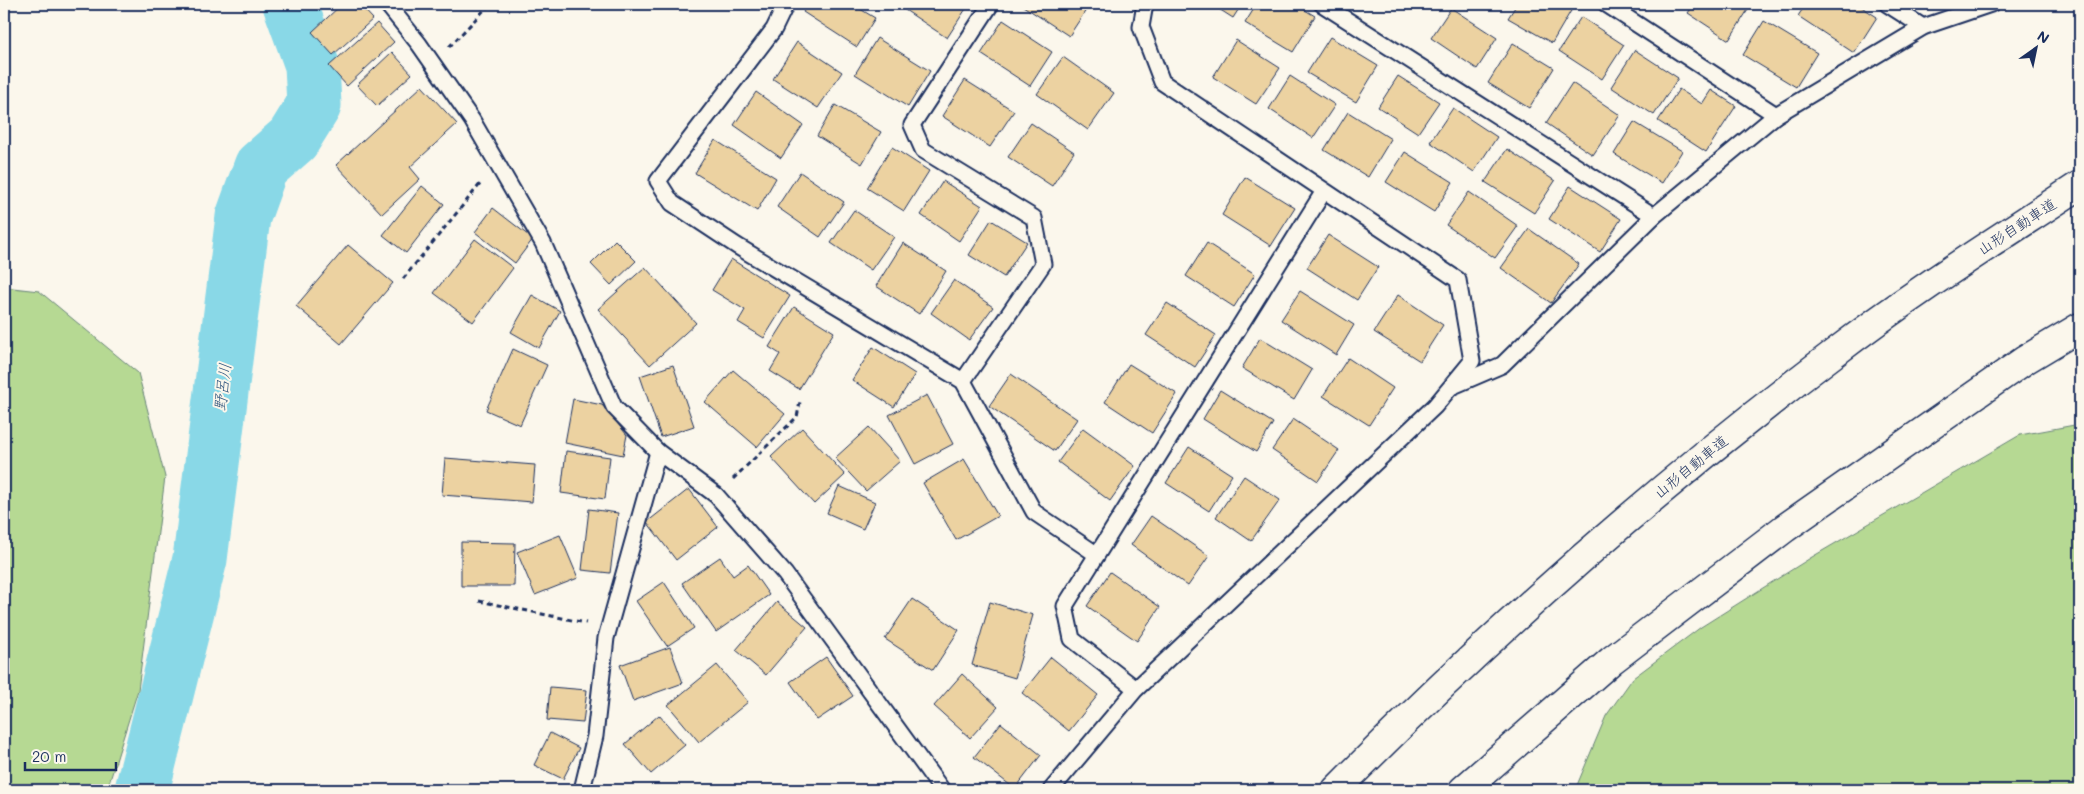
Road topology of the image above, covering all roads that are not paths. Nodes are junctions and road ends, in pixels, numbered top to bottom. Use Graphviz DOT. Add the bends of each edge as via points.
graph roads {
  1 [pos="387,4"];
  2 [pos="786,4"];
  3 [pos="991,4"];
  4 [pos="1145,4"];
  5 [pos="1322,4"];
  6 [pos="1606,4"];
  7 [pos="1887,4"];
  8 [pos="1991,4"];
  9 [pos="1923,27"];
  10 [pos="1776,115"];
  11 [pos="2080,186"];
  12 [pos="1324,191"];
  13 [pos="1654,216"];
  14 [pos="2080,327"];
  15 [pos="963,381"];
  16 [pos="1450,388"];
  17 [pos="658,452"];
  18 [pos="1096,554"];
  19 [pos="1136,689"];
  20 [pos="582,790"];
  21 [pos="942,790"];
  22 [pos="1051,790"];
  23 [pos="1336,790"];
  24 [pos="1462,790"];
  1 -- 17 [label="lane" via="472,120 543,243 614,407"];
  2 -- 15 [label="lane" via="774,29 658,181 672,203"];
  3 -- 15 [label="lane" via="912,126 923,150 1034,218 1044,264"];
  4 -- 12 [label="lane" via="1141,27 1162,82"];
  5 -- 13 [label="lane"];
  6 -- 10 [label="lane"];
  7 -- 9 [label="lane"];
  8 -- 9 [label="lane"];
  9 -- 10 [label="lane"];
  10 -- 13 [label="lane"];
  11 -- 23 [label="highway, 山形自動車道" via="1950,270 1833,353 1624,521 1413,713"];
  12 -- 16 [label="lane" via="1458,280 1472,361"];
  12 -- 18 [label="lane"];
  13 -- 16 [label="lane" via="1502,365"];
  14 -- 24 [label="highway" via="2025,360 1785,528 1612,660"];
  15 -- 18 [label="lane" via="1034,512"];
  16 -- 19 [label="lane" via="1435,406"];
  17 -- 20 [label="lane" via="606,638 595,736"];
  17 -- 21 [label="lane" via="716,495 785,574"];
  18 -- 19 [label="lane" via="1065,606 1072,639"];
  19 -- 22 [label="lane"];
}
